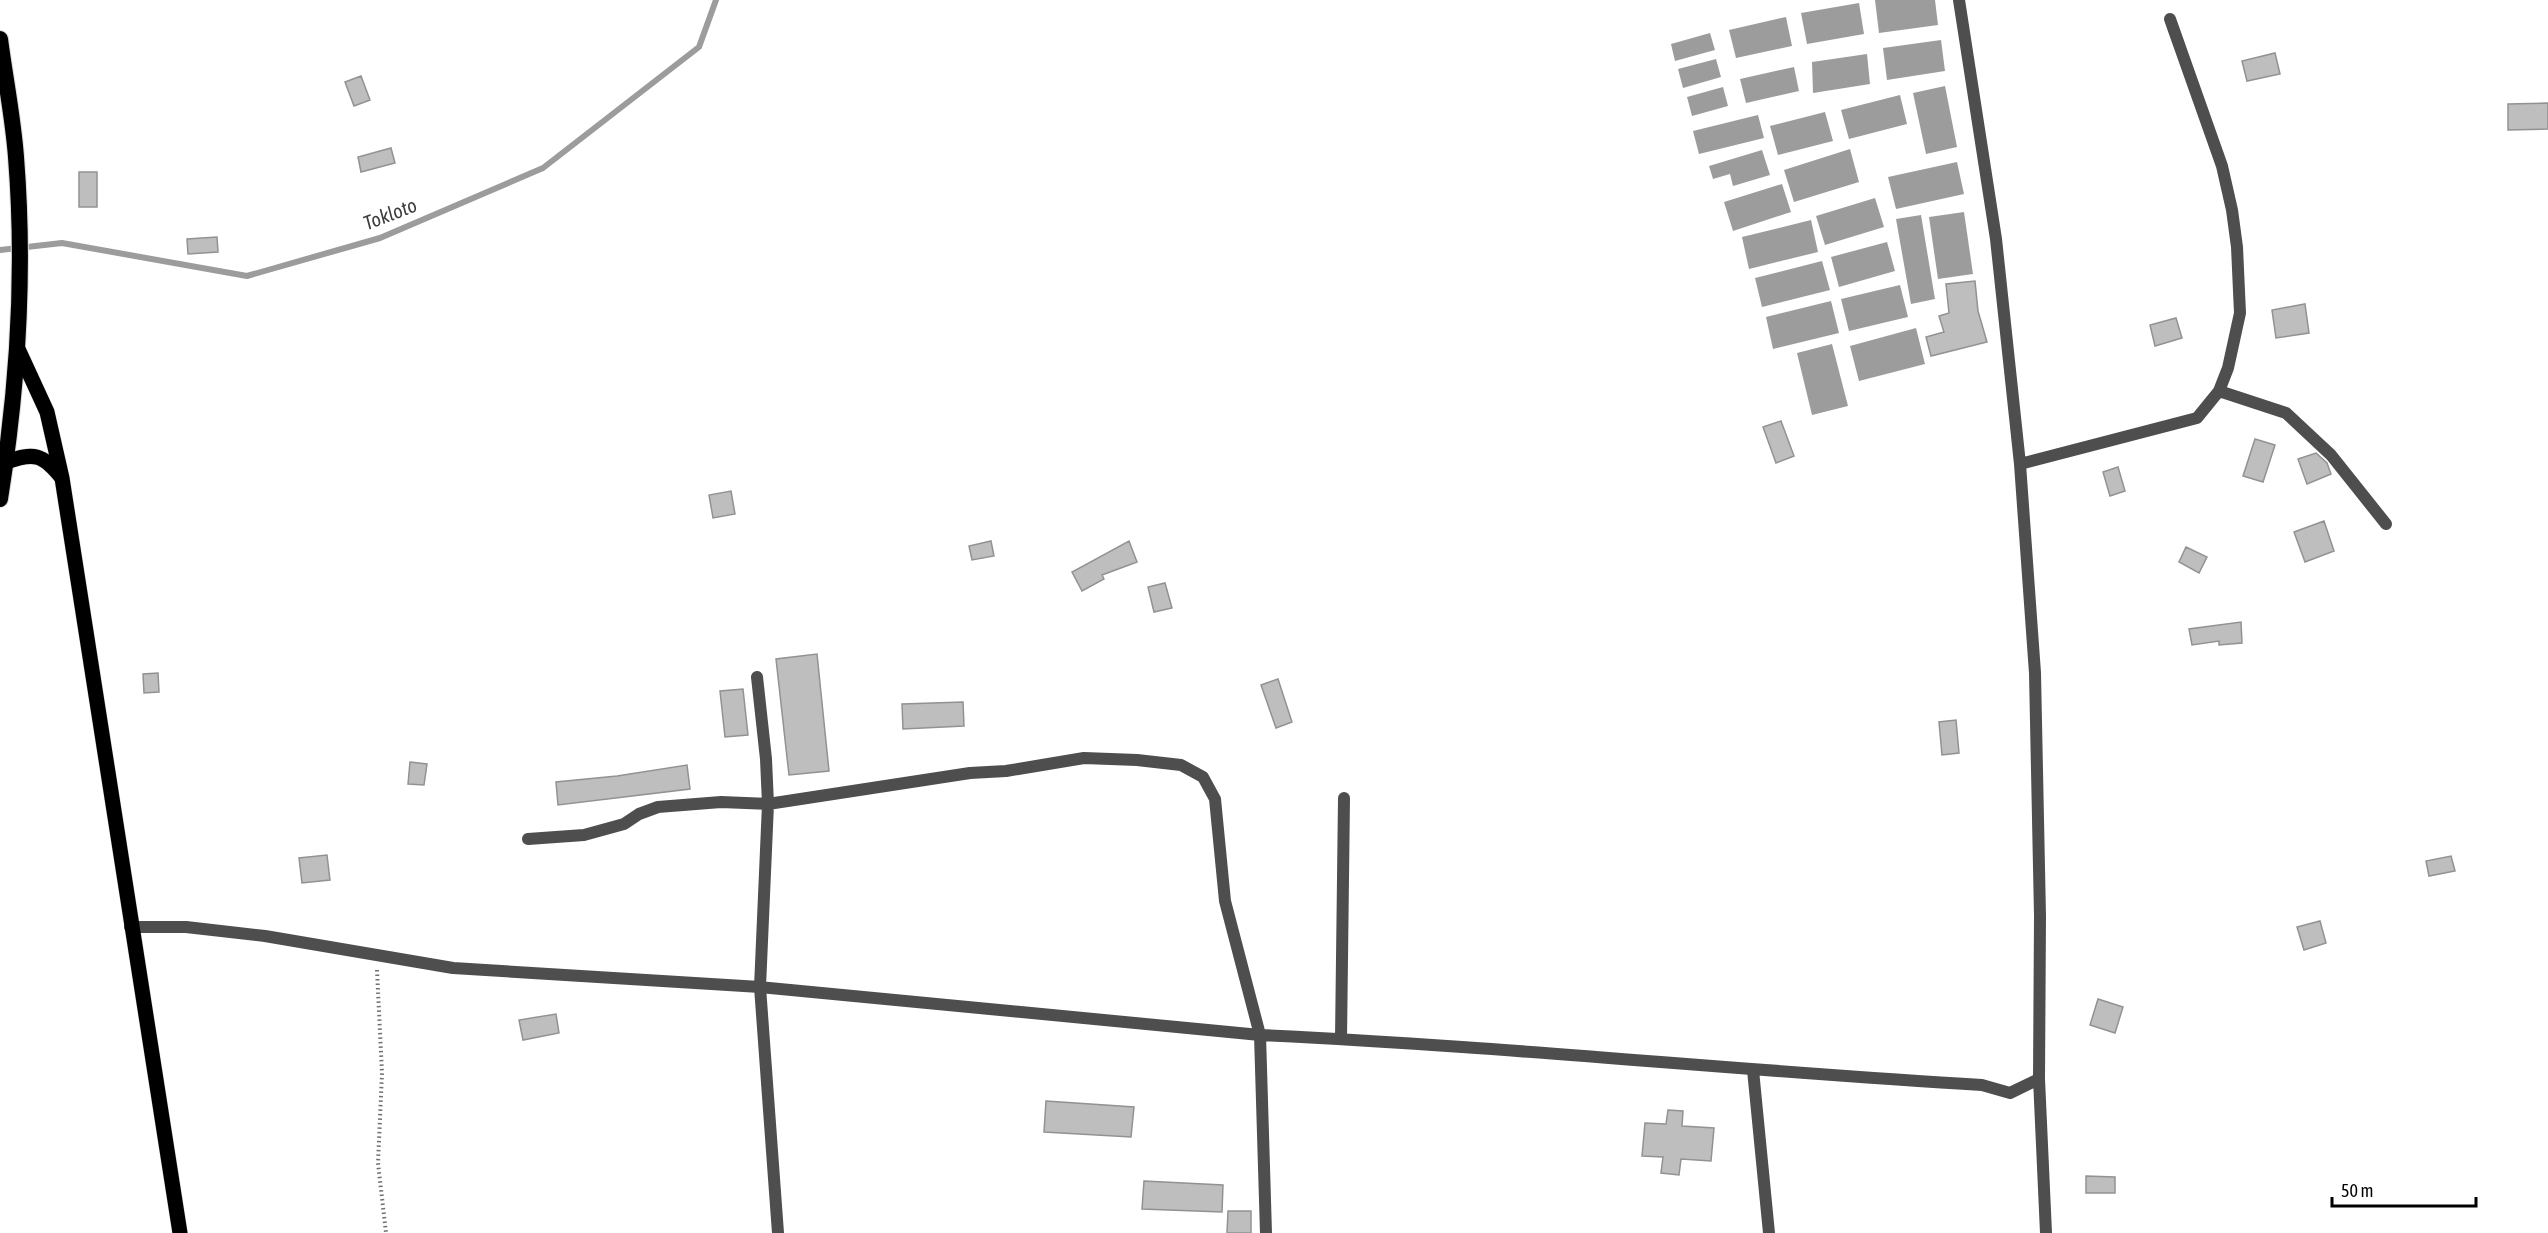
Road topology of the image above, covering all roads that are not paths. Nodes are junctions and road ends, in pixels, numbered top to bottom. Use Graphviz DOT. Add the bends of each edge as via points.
graph roads {
  1 [pos="1959,0"];
  2 [pos="2170,19"];
  3 [pos="0,39"];
  4 [pos="18,349"];
  5 [pos="2219,392"];
  6 [pos="6,462"];
  7 [pos="2020,464"];
  8 [pos="62,478"];
  9 [pos="0,499"];
  10 [pos="2386,524"];
  11 [pos="757,676"];
  12 [pos="1344,798"];
  13 [pos="768,804"];
  14 [pos="528,839"];
  15 [pos="130,927"];
  16 [pos="760,987"];
  17 [pos="1260,1035"];
  18 [pos="1341,1039"];
  19 [pos="1753,1071"];
  20 [pos="2039,1079"];
  21 [pos="180,1233"];
  22 [pos="778,1233"];
  23 [pos="1266,1233"];
  24 [pos="1769,1233"];
  25 [pos="2046,1233"];
  1 -- 7 [label="street" via="1996,239"];
  2 -- 5 [label="street" via="2222,166 2235,229 2240,312"];
  3 -- 4 [label="highway" via="16,155"];
  4 -- 6 [label="highway"];
  4 -- 8 [label="main road" via="47,412"];
  5 -- 7 [label="street" via="2197,418"];
  5 -- 10 [label="street" via="2286,413 2331,455"];
  6 -- 8 [label="main road" via="30,455 42,458"];
  6 -- 9 [label="highway"];
  7 -- 20 [label="street" via="2035,673"];
  8 -- 15 [label="main road"];
  11 -- 13 [label="street"];
  12 -- 18 [label="street"];
  13 -- 14 [label="street" via="721,802 658,807 624,824 584,835"];
  13 -- 16 [label="street"];
  13 -- 17 [label="street" via="1084,758 1181,765 1203,777 1215,799 1225,902"];
  15 -- 16 [label="street" via="186,927 265,936 453,968"];
  15 -- 21 [label="main road"];
  16 -- 17 [label="street"];
  16 -- 22 [label="street"];
  17 -- 18 [label="street"];
  17 -- 23 [label="street"];
  18 -- 19 [label="street"];
  19 -- 20 [label="street" via="1982,1085 2010,1092"];
  19 -- 24 [label="street"];
  20 -- 25 [label="street"];
}
